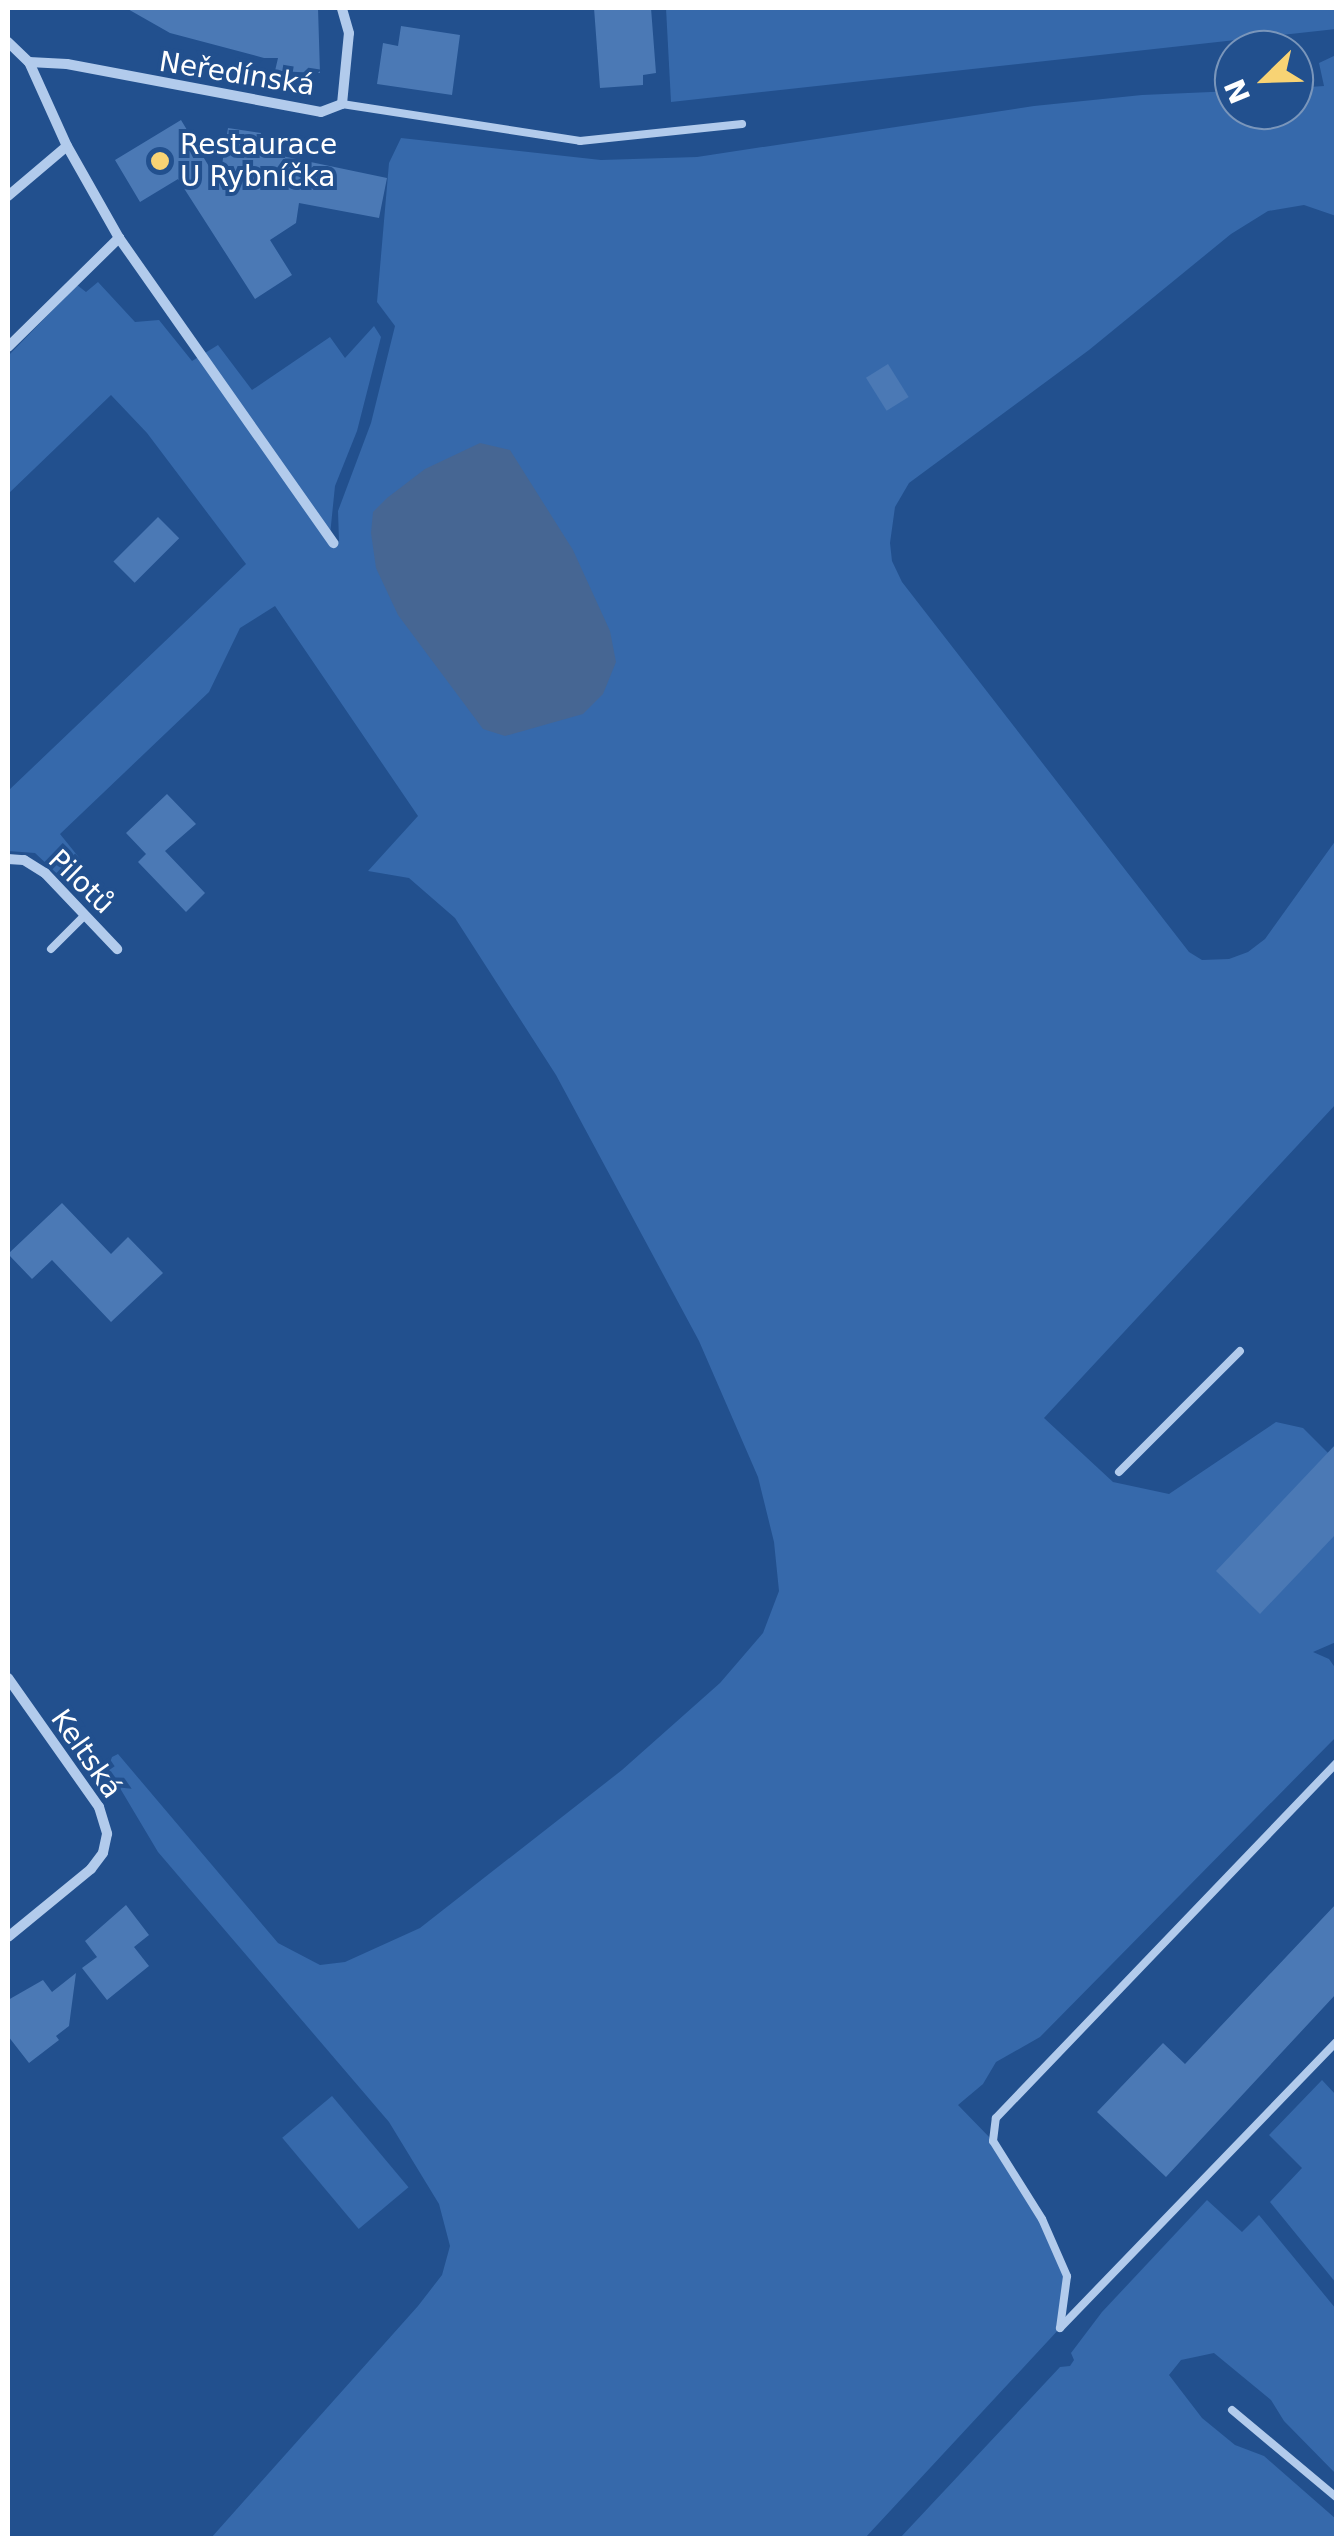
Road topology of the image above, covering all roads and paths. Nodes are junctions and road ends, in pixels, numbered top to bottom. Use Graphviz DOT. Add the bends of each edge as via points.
graph roads {
  1 [pos="342,8"];
  2 [pos="8,42"];
  3 [pos="28,62"];
  4 [pos="342,104"];
  5 [pos="742,124"];
  6 [pos="67,146"];
  7 [pos="8,196"];
  8 [pos="119,238"];
  9 [pos="8,347"];
  10 [pos="333,543"];
  11 [pos="8,859"];
  12 [pos="85,915"];
  13 [pos="51,949"];
  14 [pos="117,949"];
  15 [pos="1240,1351"];
  16 [pos="1119,1472"];
  17 [pos="8,1678"];
  18 [pos="1336,1762"];
  19 [pos="8,1937"];
  20 [pos="1336,2042"];
  21 [pos="1232,2410"];
  22 [pos="1336,2498"];
  1 -- 4 [label="street, Neředínská" via="349,33"];
  2 -- 3 [label="street"];
  3 -- 4 [label="street, Neředínská" via="321,112"];
  3 -- 6 [label="street"];
  4 -- 5 [label="lane" via="580,141"];
  6 -- 7 [label="street"];
  6 -- 8 [label="street"];
  8 -- 9 [label="street"];
  8 -- 10 [label="street"];
  11 -- 12 [label="street, Pilotů" via="34,865"];
  12 -- 13 [label="lane"];
  12 -- 14 [label="street, Pilotů"];
  15 -- 16 [label="lane"];
  17 -- 19 [label="street, Keltská" via="99,1807 107,1834 91,1869"];
  18 -- 20 [label="lane" via="996,2118 992,2141 1042,2219 1067,2276 1060,2328"];
  21 -- 22 [label="lane"];
}
